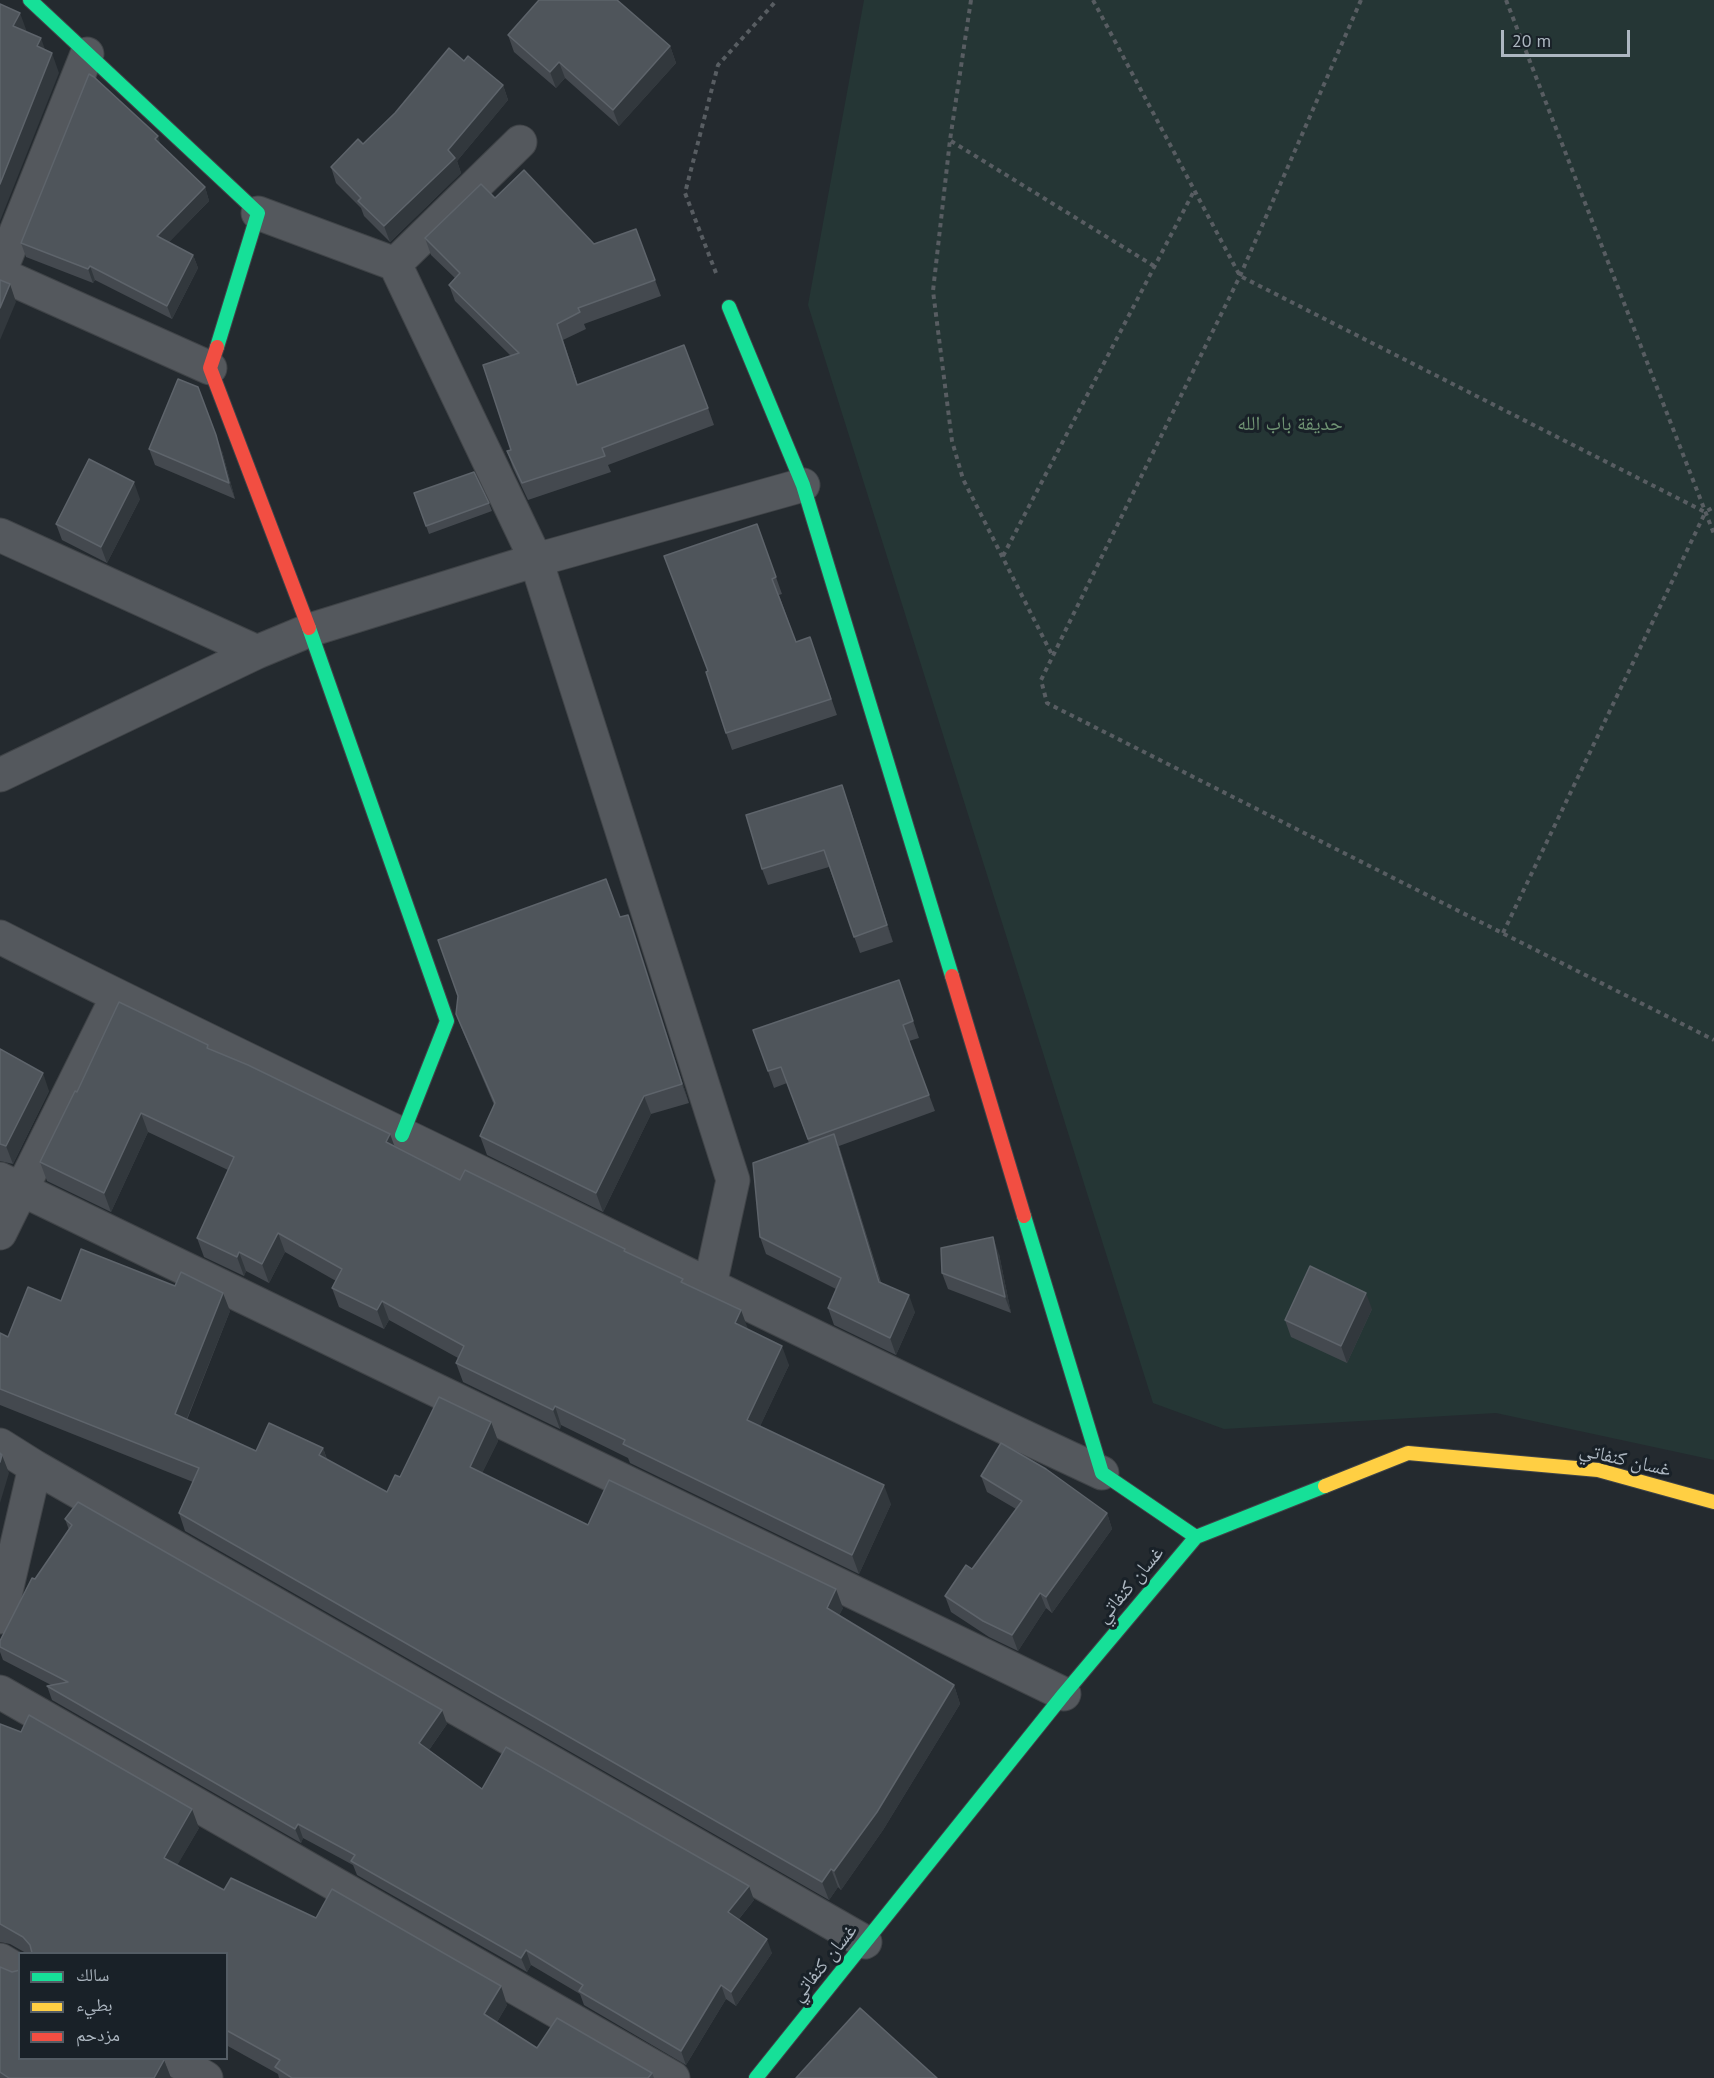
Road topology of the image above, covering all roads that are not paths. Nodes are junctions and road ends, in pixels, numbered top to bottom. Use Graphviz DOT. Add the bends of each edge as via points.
graph roads {
  1 [pos="30,0"];
  2 [pos="87,54"];
  3 [pos="520,142"];
  4 [pos="258,213"];
  5 [pos="395,264"];
  6 [pos="0,273"];
  7 [pos="729,307"];
  8 [pos="210,368"];
  9 [pos="803,485"];
  10 [pos="0,536"];
  11 [pos="536,561"];
  12 [pos="310,630"];
  13 [pos="257,652"];
  14 [pos="0,775"];
  15 [pos="0,938"];
  16 [pos="117,997"];
  17 [pos="402,1135"];
  18 [pos="10,1185"];
  19 [pos="0,1233"];
  20 [pos="710,1285"];
  21 [pos="0,1445"];
  22 [pos="34,1467"];
  23 [pos="1102,1473"];
  24 [pos="1714,1502"];
  25 [pos="1196,1537"];
  26 [pos="0,1617"];
  27 [pos="0,1692"];
  28 [pos="1064,1694"];
  29 [pos="865,1942"];
  30 [pos="0,1960"];
  31 [pos="18,1971"];
  32 [pos="175,2060"];
  33 [pos="206,2078"];
  34 [pos="673,2078"];
  35 [pos="756,2078"];
  1 -- 2 [label="street"];
  2 -- 4 [label="street"];
  2 -- 6 [label="street"];
  3 -- 5 [label="street"];
  4 -- 5 [label="street"];
  4 -- 8 [label="street"];
  5 -- 11 [label="street"];
  6 -- 8 [label="street"];
  7 -- 9 [label="street"];
  8 -- 12 [label="street"];
  9 -- 11 [label="street"];
  9 -- 23 [label="street"];
  10 -- 13 [label="street"];
  11 -- 12 [label="street"];
  11 -- 20 [label="street" via="733,1180"];
  12 -- 13 [label="street"];
  12 -- 17 [label="street" via="447,1021"];
  13 -- 14 [label="street"];
  15 -- 16 [label="street"];
  16 -- 17 [label="street"];
  16 -- 18 [label="street"];
  17 -- 20 [label="street"];
  18 -- 19 [label="street"];
  18 -- 28 [label="street"];
  20 -- 23 [label="street"];
  21 -- 22 [label="street"];
  22 -- 26 [label="street"];
  22 -- 29 [label="street"];
  23 -- 25 [label="street"];
  24 -- 25 [label="street, غسان كنفاتي" via="1598,1470 1408,1453"];
  25 -- 28 [label="street, غسان كنفاتي"];
  27 -- 34 [label="street"];
  28 -- 29 [label="street, غسان كنفاتي"];
  29 -- 35 [label="street, غسان كنفاتي"];
  30 -- 31 [label="street"];
  32 -- 33 [label="street"];
}
